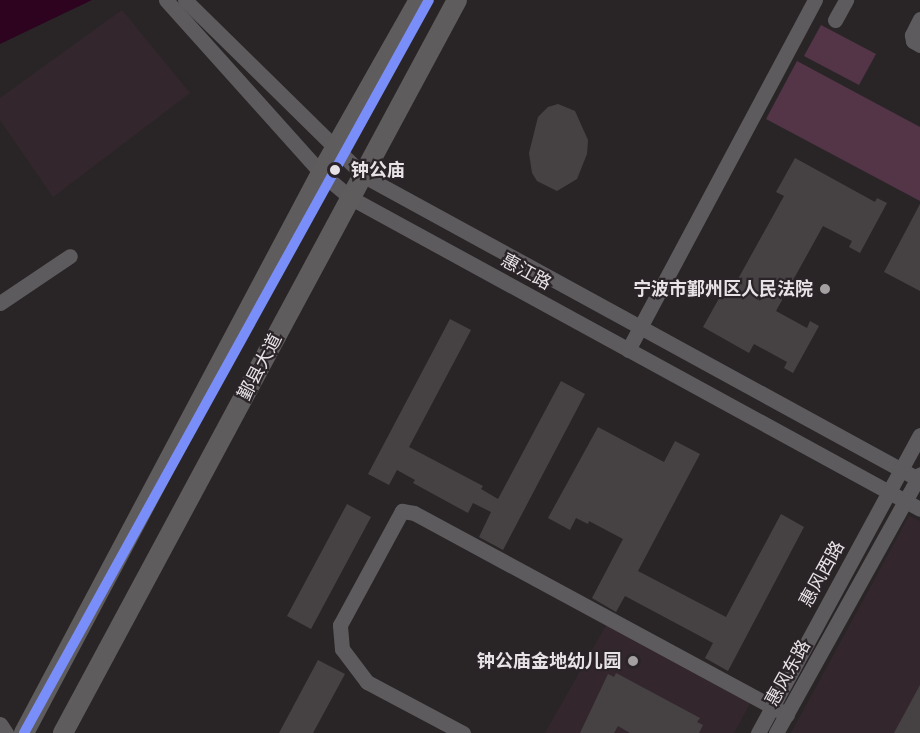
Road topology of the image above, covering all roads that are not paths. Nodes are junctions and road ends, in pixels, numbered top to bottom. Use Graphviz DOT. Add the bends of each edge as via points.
graph roads {
  1 [pos="166,0"];
  2 [pos="185,0"];
  3 [pos="419,0"];
  4 [pos="457,0"];
  5 [pos="815,0"];
  6 [pos="846,0"];
  7 [pos="920,19"];
  8 [pos="835,20"];
  9 [pos="920,45"];
  10 [pos="335,151"];
  11 [pos="321,173"];
  12 [pos="364,176"];
  13 [pos="351,198"];
  14 [pos="70,256"];
  15 [pos="0,303"];
  16 [pos="639,329"];
  17 [pos="628,350"];
  18 [pos="920,435"];
  19 [pos="901,470"];
  20 [pos="919,478"];
  21 [pos="889,492"];
  22 [pos="906,502"];
  23 [pos="920,509"];
  24 [pos="772,707"];
  25 [pos="787,715"];
  26 [pos="0,724"];
  27 [pos="6,733"];
  28 [pos="24,733"];
  29 [pos="63,733"];
  30 [pos="463,733"];
  31 [pos="758,733"];
  32 [pos="776,733"];
  1 -- 11 [label="street, 惠江路"];
  2 -- 10 [label="street, 惠江路"];
  3 -- 10 [label="main road, 鄞县大道"];
  4 -- 12 [label="main road, 鄞县大道"];
  5 -- 16 [label="street"];
  6 -- 8 [label="street"];
  7 -- 9 [label="street" via="912,35"];
  10 -- 11 [label="main road, 鄞县大道"];
  10 -- 12 [label="street, 惠江路"];
  11 -- 13 [label="street, 惠江路"];
  11 -- 28 [label="main road, 鄞县大道"];
  12 -- 13 [label="main road, 鄞县大道"];
  12 -- 16 [label="street, 惠江路"];
  13 -- 17 [label="street, 惠江路"];
  13 -- 29 [label="main road, 鄞县大道"];
  14 -- 15 [label="street"];
  16 -- 17 [label="street"];
  16 -- 19 [label="street, 惠江路"];
  17 -- 21 [label="street, 惠江路"];
  18 -- 19 [label="street, 惠风西路"];
  19 -- 20 [label="street, 惠江路"];
  19 -- 21 [label="street, 惠风西路"];
  20 -- 22 [label="street, 惠风东路"];
  21 -- 22 [label="street, 惠江路"];
  21 -- 24 [label="street, 惠风西路"];
  22 -- 23 [label="street, 惠江路"];
  22 -- 25 [label="street, 惠风东路"];
  24 -- 25 [label="street"];
  24 -- 30 [label="street" via="414,513 402,511 340,625 342,649 367,682"];
  24 -- 31 [label="street, 惠风西路"];
  25 -- 32 [label="street, 惠风东路"];
  26 -- 27 [label="street"];
}
